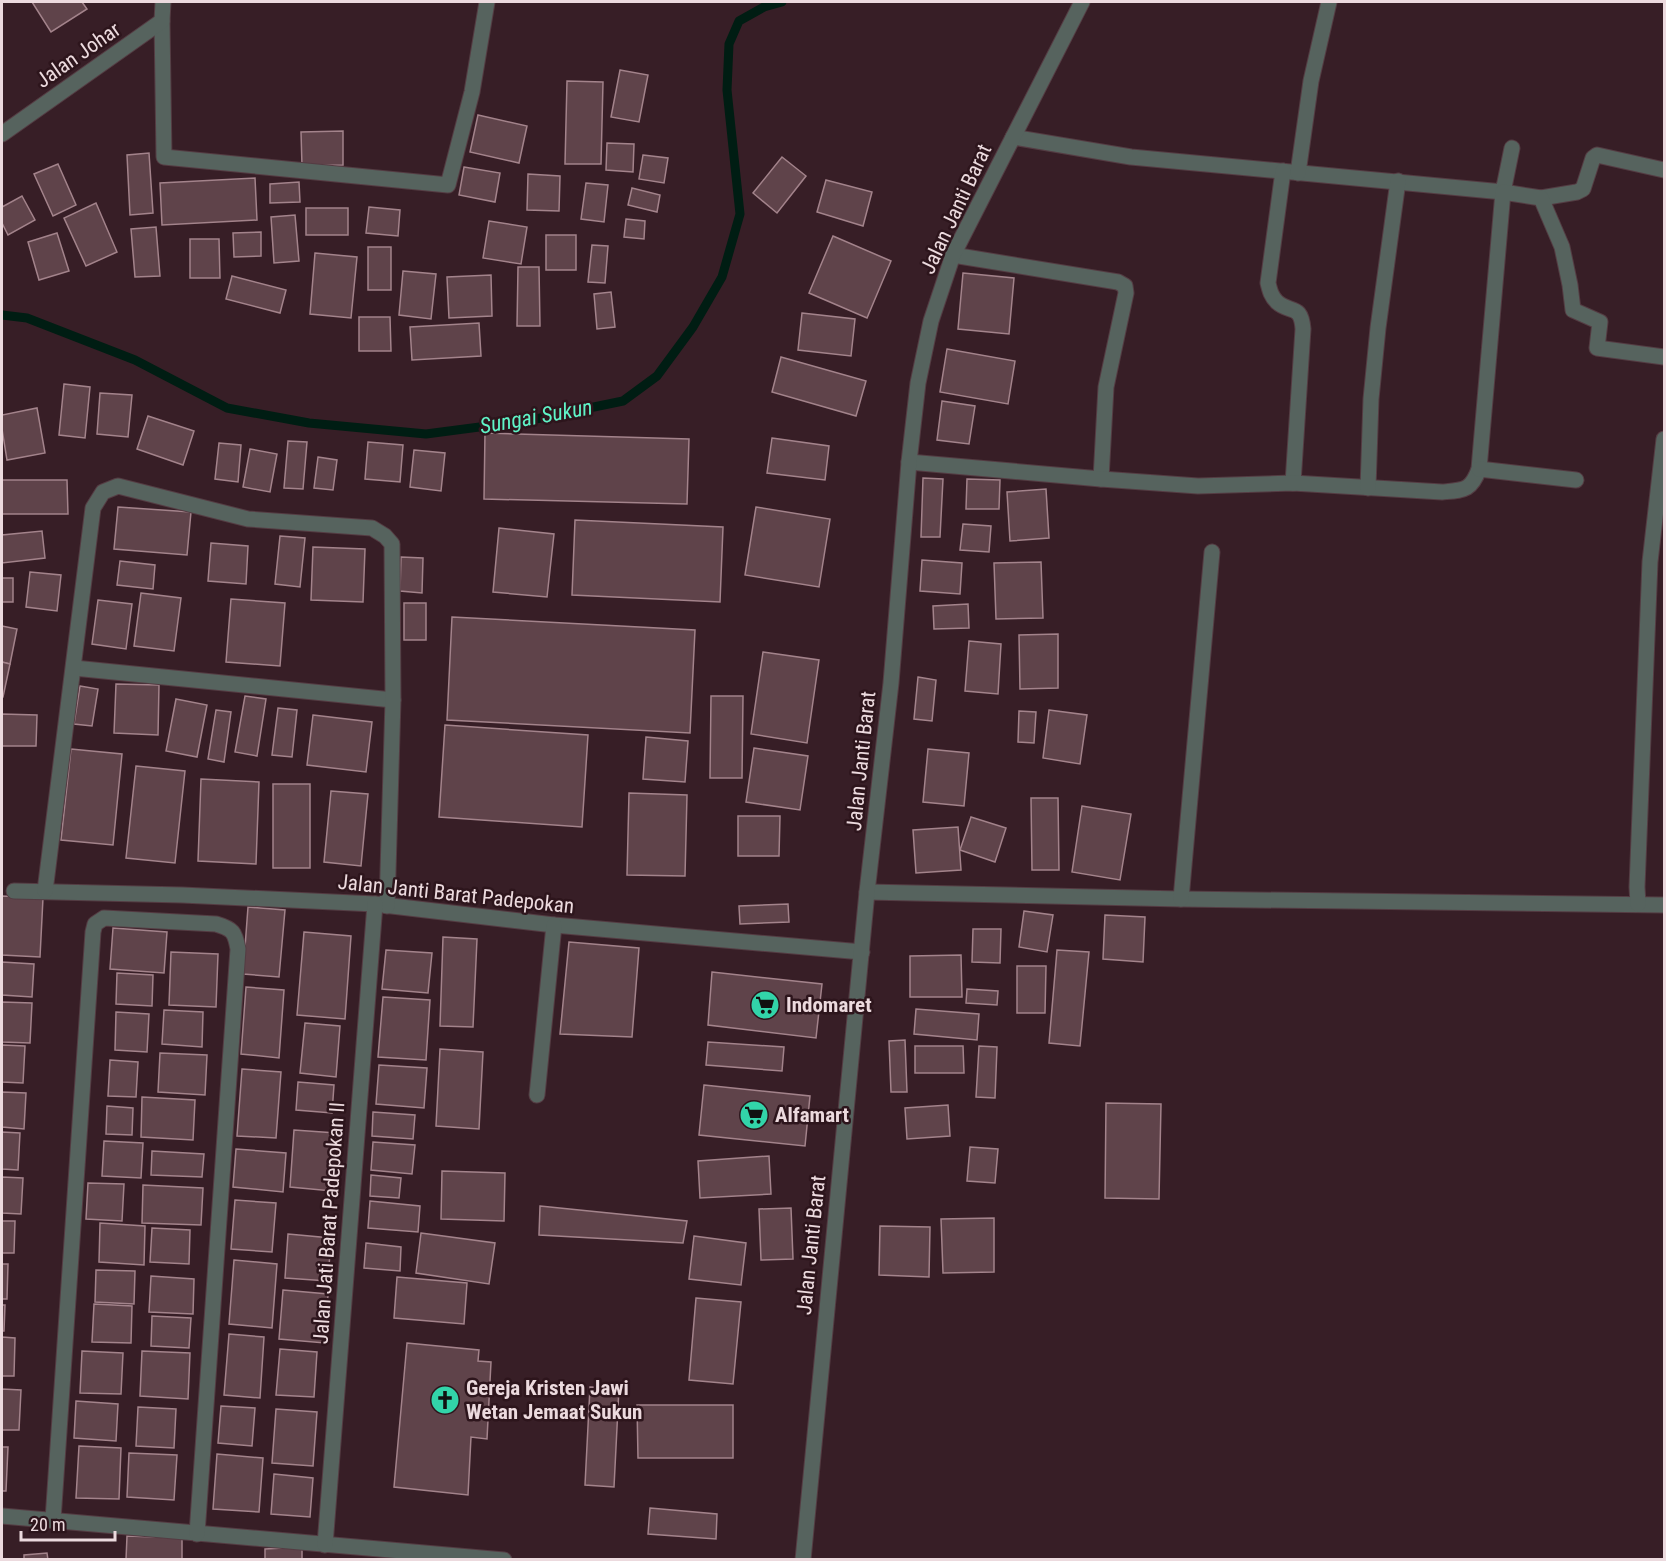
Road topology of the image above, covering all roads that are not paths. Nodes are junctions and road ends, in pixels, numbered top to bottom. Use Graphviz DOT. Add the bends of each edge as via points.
graph roads {
  1 [pos="163,2"];
  2 [pos="486,2"];
  3 [pos="1082,2"];
  4 [pos="1329,2"];
  5 [pos="162,21"];
  6 [pos="2,134"];
  7 [pos="1013,137"];
  8 [pos="1512,148"];
  9 [pos="1665,170"];
  10 [pos="1283,171"];
  11 [pos="1298,173"];
  12 [pos="1398,181"];
  13 [pos="1503,192"];
  14 [pos="1541,198"];
  15 [pos="953,255"];
  16 [pos="1665,357"];
  17 [pos="1665,439"];
  18 [pos="909,462"];
  19 [pos="1663,464"];
  20 [pos="1479,469"];
  21 [pos="1101,479"];
  22 [pos="1576,480"];
  23 [pos="1293,483"];
  24 [pos="1368,488"];
  25 [pos="1212,552"];
  26 [pos="1657,562"];
  27 [pos="74,668"];
  28 [pos="393,700"];
  29 [pos="14,891"];
  30 [pos="45,891"];
  31 [pos="867,892"];
  32 [pos="1181,899"];
  33 [pos="1638,904"];
  34 [pos="381,905"];
  35 [pos="1665,905"];
  36 [pos="554,925"];
  37 [pos="862,952"];
  38 [pos="537,1095"];
  39 [pos="2,1516"];
  40 [pos="53,1520"];
  41 [pos="197,1534"];
  42 [pos="325,1545"];
  43 [pos="504,1560"];
  44 [pos="803,1560"];
  1 -- 5 [label="street"];
  2 -- 5 [label="street" via="472,92 448,185 164,157"];
  3 -- 7 [label="street, Jalan Janti Barat"];
  4 -- 11 [label="street" via="1311,81"];
  5 -- 6 [label="street, Jalan Johar"];
  7 -- 10 [label="street" via="1131,157"];
  7 -- 15 [label="street, Jalan Janti Barat"];
  8 -- 13 [label="street"];
  9 -- 14 [label="street" via="1597,155 1582,189"];
  10 -- 11 [label="street"];
  10 -- 23 [label="street" via="1268,283 1270,294 1278,303 1295,310 1302,319"];
  11 -- 12 [label="street"];
  12 -- 13 [label="street"];
  12 -- 24 [label="street" via="1371,399"];
  13 -- 14 [label="street"];
  13 -- 20 [label="street"];
  14 -- 16 [label="street" via="1562,247 1573,310 1599,322 1597,348"];
  15 -- 18 [label="street, Jalan Janti Barat" via="931,321 918,383"];
  15 -- 21 [label="street" via="1125,286 1106,387"];
  17 -- 19 [label="street"];
  18 -- 21 [label="street"];
  18 -- 31 [label="street, Jalan Janti Barat" via="891,683"];
  19 -- 26 [label="street"];
  20 -- 22 [label="street"];
  20 -- 24 [label="street" via="1474,483 1463,490"];
  21 -- 23 [label="street" via="1198,486"];
  23 -- 24 [label="street"];
  25 -- 32 [label="street"];
  26 -- 33 [label="street"];
  27 -- 28 [label="street"];
  27 -- 28 [label="street, Jalan Jati Barat Padepokan II" via="93,508 103,492 118,486 248,519 372,528 385,536 392,544 393,555"];
  27 -- 30 [label="street, Jalan Jati Barat Padepokan II"];
  28 -- 34 [label="street, Jalan Jati Barat Padepokan II"];
  29 -- 30 [label="street, Jalan Janti Barat Padepokan"];
  30 -- 34 [label="street, Jalan Janti Barat Padepokan"];
  31 -- 32 [label="street"];
  31 -- 37 [label="street, Jalan Janti Barat"];
  32 -- 33 [label="street"];
  33 -- 35 [label="street"];
  34 -- 36 [label="street, Jalan Janti Barat Padepokan"];
  34 -- 42 [label="street, Jalan Jati Barat Padepokan II"];
  36 -- 37 [label="street, Jalan Janti Barat Padepokan"];
  36 -- 38 [label="street"];
  37 -- 44 [label="street, Jalan Janti Barat"];
  39 -- 40 [label="street"];
  40 -- 41 [label="street"];
  40 -- 41 [label="street" via="95,924 104,918 216,924 236,935 237,949"];
  41 -- 42 [label="street"];
  42 -- 43 [label="street"];
}
